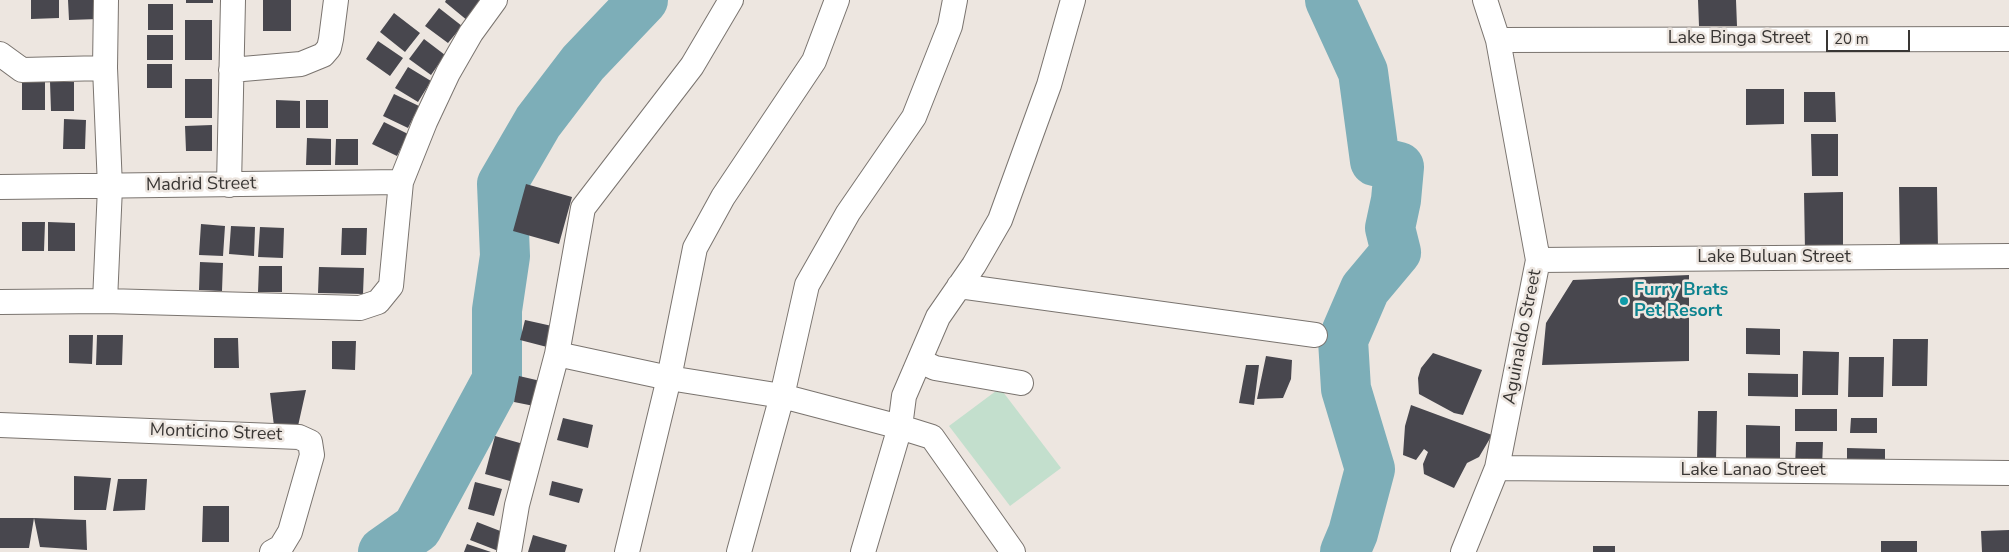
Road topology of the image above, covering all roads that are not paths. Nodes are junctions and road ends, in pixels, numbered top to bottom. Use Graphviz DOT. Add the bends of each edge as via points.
graph roads {
  1 [pos="106,0"];
  2 [pos="233,0"];
  3 [pos="336,0"];
  4 [pos="495,0"];
  5 [pos="731,0"];
  6 [pos="837,0"];
  7 [pos="956,0"];
  8 [pos="1073,0"];
  9 [pos="1485,0"];
  10 [pos="2009,39"];
  11 [pos="1498,40"];
  12 [pos="0,54"];
  13 [pos="105,68"];
  14 [pos="231,70"];
  15 [pos="401,182"];
  16 [pos="229,185"];
  17 [pos="0,187"];
  18 [pos="110,187"];
  19 [pos="2009,256"];
  20 [pos="1538,260"];
  21 [pos="959,286"];
  22 [pos="104,301"];
  23 [pos="0,302"];
  24 [pos="1314,334"];
  25 [pos="557,354"];
  26 [pos="920,361"];
  27 [pos="670,378"];
  28 [pos="1021,382"];
  29 [pos="782,396"];
  30 [pos="0,425"];
  31 [pos="900,427"];
  32 [pos="1497,468"];
  33 [pos="2009,473"];
  34 [pos="272,552"];
  35 [pos="509,552"];
  36 [pos="627,552"];
  37 [pos="739,552"];
  38 [pos="862,552"];
  39 [pos="1013,552"];
  40 [pos="1463,552"];
  1 -- 13 [label="street"];
  2 -- 14 [label="street"];
  3 -- 14 [label="street" via="329,48 323,55 301,64"];
  4 -- 15 [label="street" via="448,73"];
  5 -- 25 [label="street" via="692,66 584,208"];
  6 -- 27 [label="street" via="814,61 723,197 695,248"];
  7 -- 29 [label="street" via="950,26 914,116 848,213 807,285"];
  8 -- 21 [label="street" via="1049,85 1000,220"];
  9 -- 11 [label="street, Aguinaldo Street"];
  10 -- 11 [label="street, Lake Binga Street"];
  11 -- 20 [label="street, Aguinaldo Street"];
  12 -- 13 [label="street" via="22,70"];
  13 -- 18 [label="street"];
  14 -- 16 [label="street"];
  15 -- 16 [label="street, Madrid Street"];
  15 -- 22 [label="street" via="391,286 378,302 360,308"];
  16 -- 18 [label="street, Madrid Street"];
  17 -- 18 [label="street, Madrid Street"];
  18 -- 22 [label="street"];
  19 -- 20 [label="street, Lake Buluan Street"];
  20 -- 32 [label="street, Aguinaldo Street"];
  21 -- 24 [label="street"];
  21 -- 26 [label="street" via="938,317"];
  22 -- 23 [label="street"];
  25 -- 27 [label="street"];
  25 -- 35 [label="street" via="517,505"];
  26 -- 28 [label="street" via="935,368"];
  26 -- 31 [label="street" via="904,396"];
  27 -- 29 [label="street"];
  27 -- 36 [label="street"];
  29 -- 31 [label="street"];
  29 -- 37 [label="street"];
  30 -- 34 [label="street, Monticino Street" via="298,437 310,442 312,455 290,532 280,547"];
  31 -- 38 [label="street"];
  31 -- 39 [label="street" via="932,438"];
  32 -- 33 [label="street, Lake Lanao Street"];
  32 -- 40 [label="street, Aguinaldo Street"];
}
